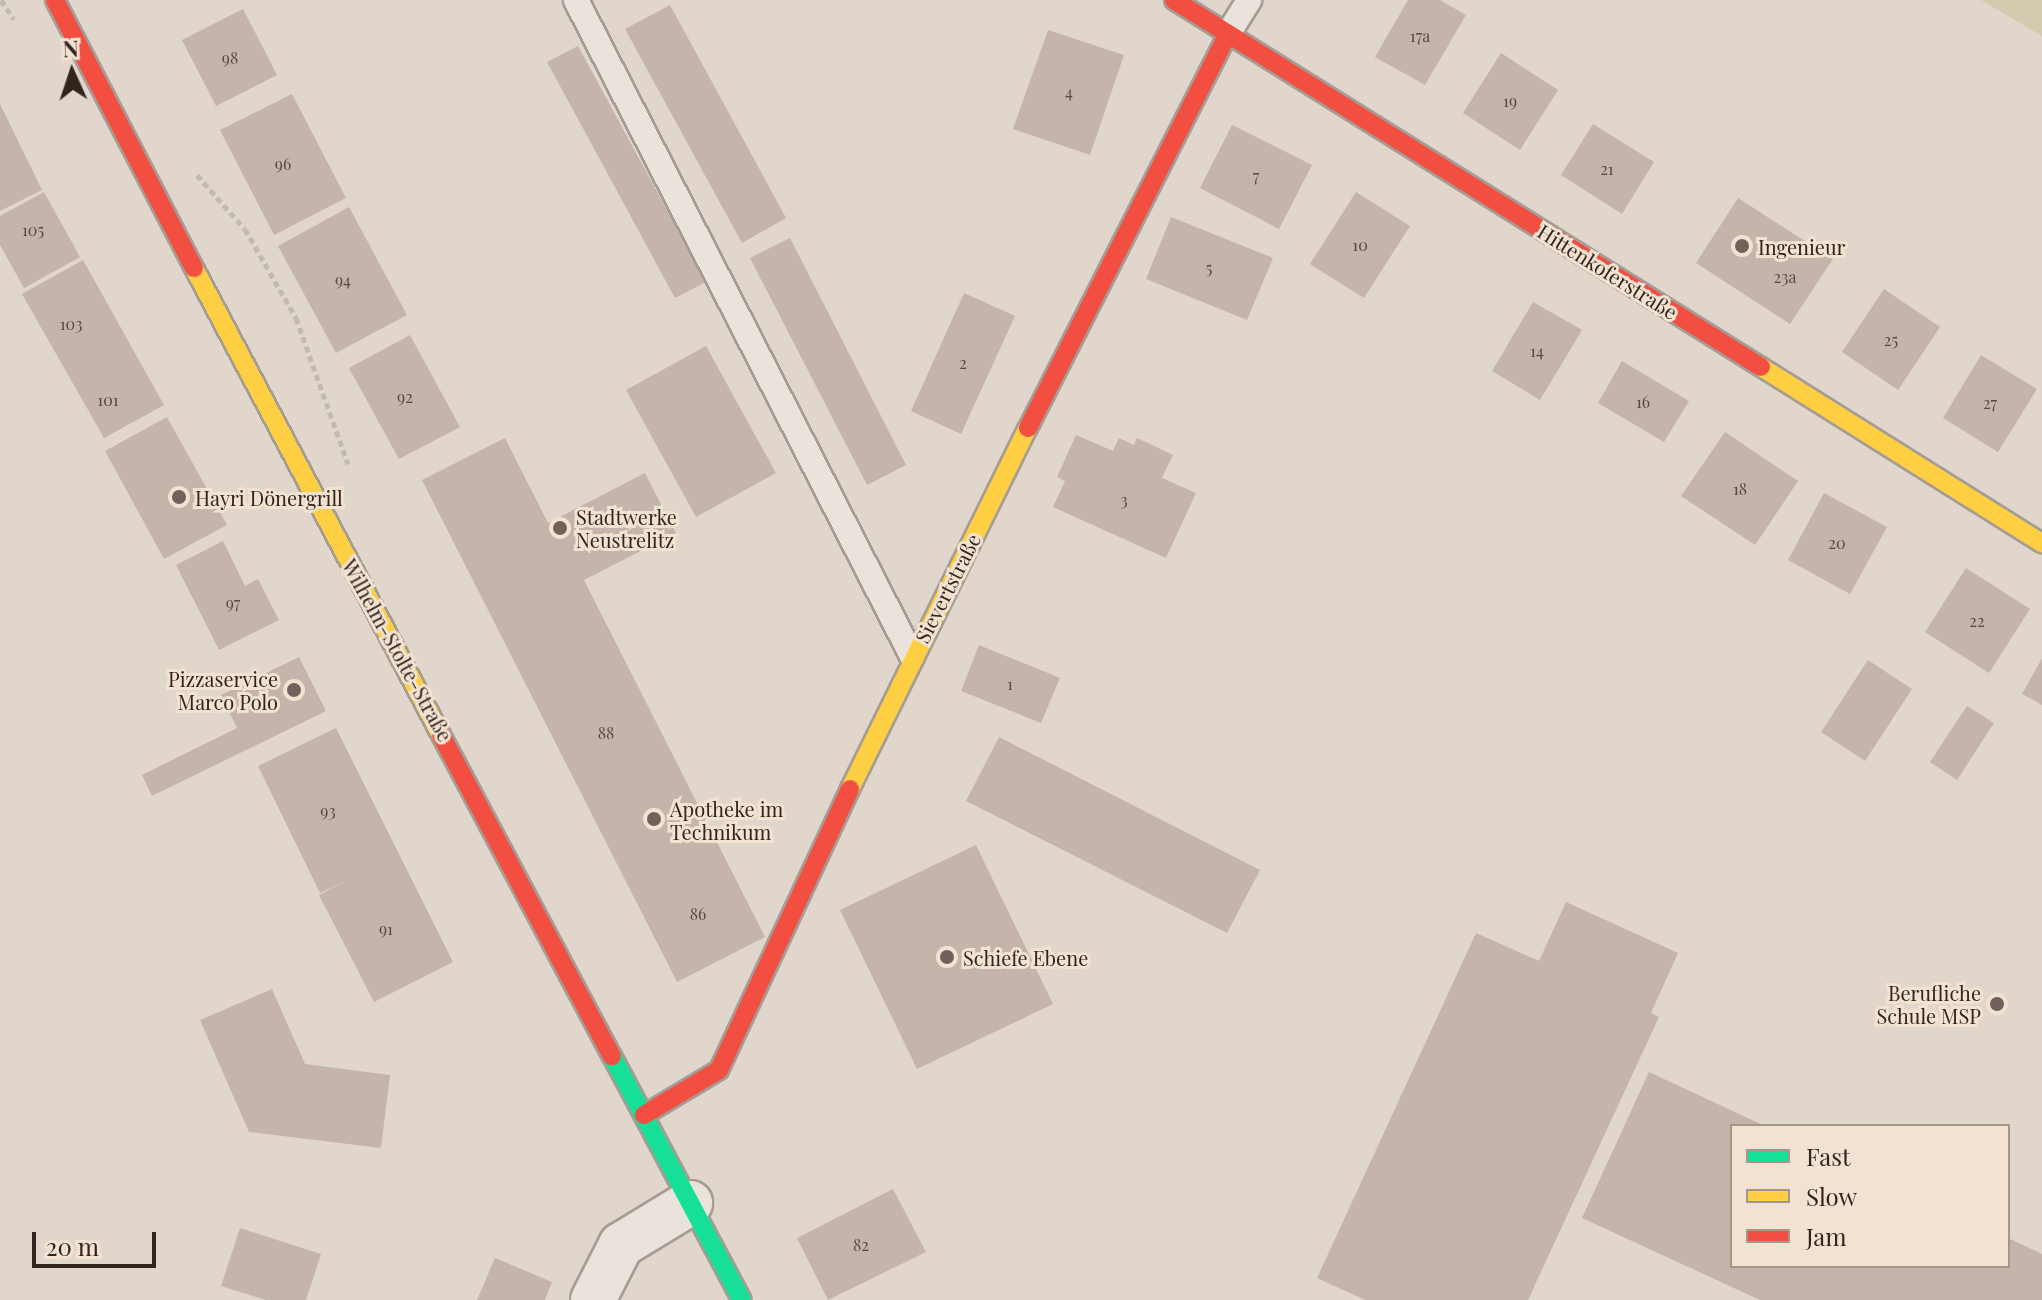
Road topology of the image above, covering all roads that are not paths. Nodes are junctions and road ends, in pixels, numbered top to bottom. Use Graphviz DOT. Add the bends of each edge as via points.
graph roads {
  1 [pos="55,0"];
  2 [pos="576,0"];
  3 [pos="1174,0"];
  4 [pos="1249,0"];
  5 [pos="1228,34"];
  6 [pos="2042,543"];
  7 [pos="912,656"];
  8 [pos="644,1115"];
  9 [pos="690,1203"];
  10 [pos="593,1300"];
  11 [pos="742,1300"];
  1 -- 8 [label="street, Wilhelm-Stolte-Straße" via="270,416"];
  2 -- 7 [label="lane"];
  3 -- 5 [label="street, Hittenkoferstraße"];
  4 -- 5 [label="lane"];
  5 -- 6 [label="street, Hittenkoferstraße"];
  5 -- 7 [label="street, Sievertstraße"];
  7 -- 8 [label="street, Sievertstraße" via="719,1070"];
  8 -- 9 [label="street, Wilhelm-Stolte-Straße"];
  9 -- 10 [label="street" via="621,1245"];
  9 -- 11 [label="street, Wilhelm-Stolte-Straße"];
}
